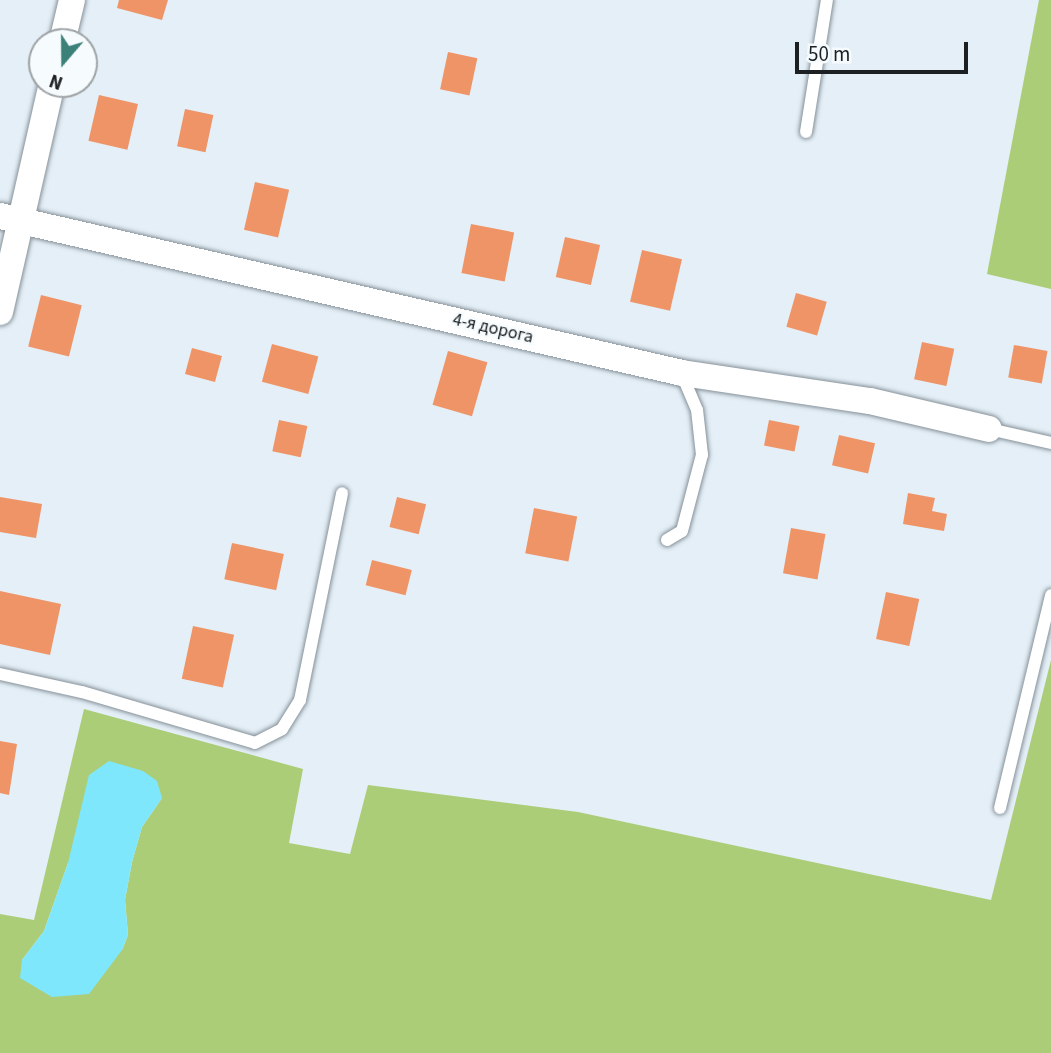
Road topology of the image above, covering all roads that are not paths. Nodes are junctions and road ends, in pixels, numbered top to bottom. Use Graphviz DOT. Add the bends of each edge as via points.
graph roads {
  1 [pos="72,0"];
  2 [pos="827,0"];
  3 [pos="65,28"];
  4 [pos="48,98"];
  5 [pos="806,132"];
  6 [pos="10,219"];
  7 [pos="0,312"];
  8 [pos="682,373"];
  9 [pos="989,429"];
  10 [pos="1051,443"];
  11 [pos="342,492"];
  12 [pos="667,540"];
  13 [pos="1051,595"];
  14 [pos="0,674"];
  15 [pos="1000,808"];
  1 -- 3 [label="street"];
  2 -- 5 [label="lane"];
  4 -- 6 [label="street"];
  6 -- 7 [label="street"];
  6 -- 8 [label="street, 4-я дорога"];
  8 -- 9 [label="street, 4-я дорога" via="870,401"];
  8 -- 12 [label="lane" via="697,410 702,455 682,531"];
  9 -- 10 [label="lane"];
  11 -- 14 [label="lane" via="300,700 282,729 255,743 82,692"];
  13 -- 15 [label="lane"];
}
